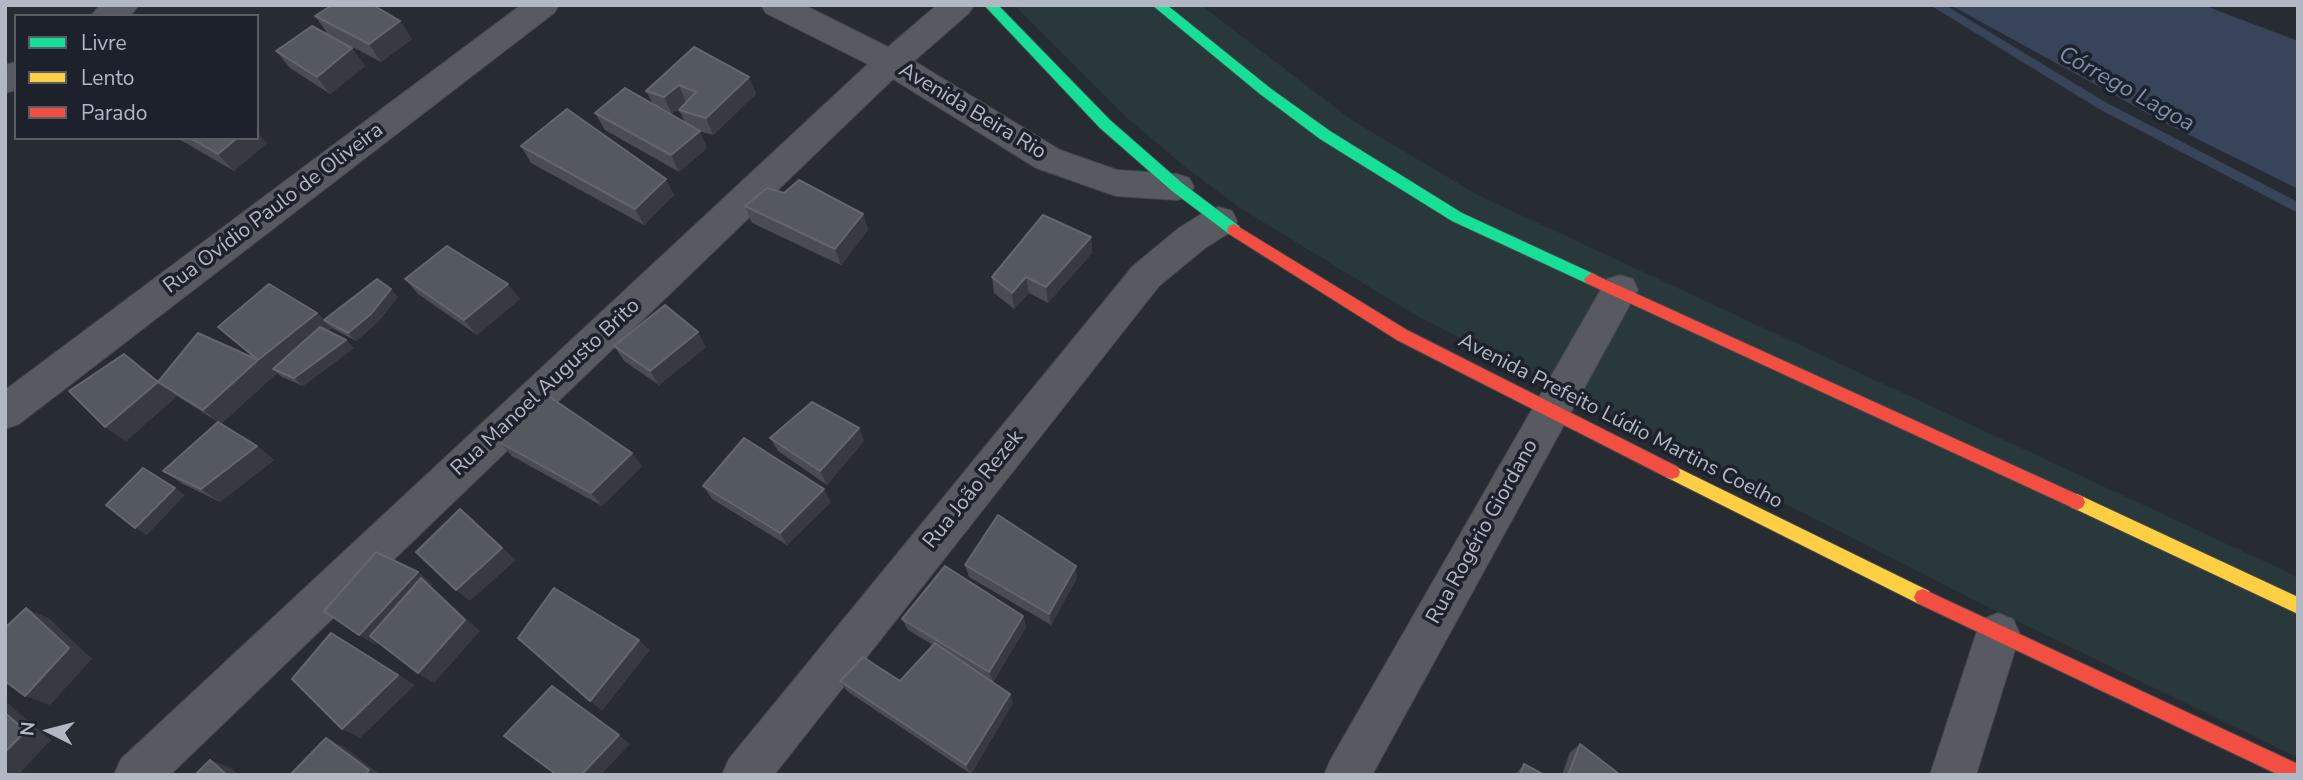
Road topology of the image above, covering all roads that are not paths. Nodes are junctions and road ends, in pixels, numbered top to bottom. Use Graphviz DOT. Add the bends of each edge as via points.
graph roads {
  1 [pos="543,5"];
  2 [pos="777,5"];
  3 [pos="958,5"];
  4 [pos="990,5"];
  5 [pos="1158,5"];
  6 [pos="891,62"];
  7 [pos="1177,187"];
  8 [pos="1219,221"];
  9 [pos="1620,290"];
  10 [pos="5,412"];
  11 [pos="1551,412"];
  12 [pos="2298,606"];
  13 [pos="1998,634"];
  14 [pos="2298,774"];
  15 [pos="137,775"];
  16 [pos="746,775"];
  17 [pos="1347,775"];
  18 [pos="1953,775"];
  1 -- 10 [label="street, Rua Ovídio Paulo de Oliveira"];
  2 -- 6 [label="street, Avenida Beira Rio"];
  3 -- 6 [label="street, Rua Manoel Augusto Brito"];
  4 -- 7 [label="main road, Avenida Prefeito Lúdio Martins Coelho" via="1105,124"];
  5 -- 9 [label="main road" via="1325,135 1457,217"];
  6 -- 7 [label="street, Avenida Beira Rio" via="1048,159 1116,183"];
  6 -- 15 [label="street, Rua Manoel Augusto Brito"];
  7 -- 8 [label="main road, Avenida Prefeito Lúdio Martins Coelho"];
  8 -- 11 [label="main road, Avenida Prefeito Lúdio Martins Coelho" via="1402,335"];
  8 -- 16 [label="street, Rua João Rezek" via="1146,276"];
  9 -- 11 [label="street, Rua Rogério Giordano"];
  9 -- 12 [label="main road"];
  11 -- 13 [label="main road, Avenida Prefeito Lúdio Martins Coelho"];
  11 -- 17 [label="street, Rua Rogério Giordano"];
  13 -- 14 [label="main road, Avenida Prefeito Lúdio Martins Coelho"];
  13 -- 18 [label="street"];
}
